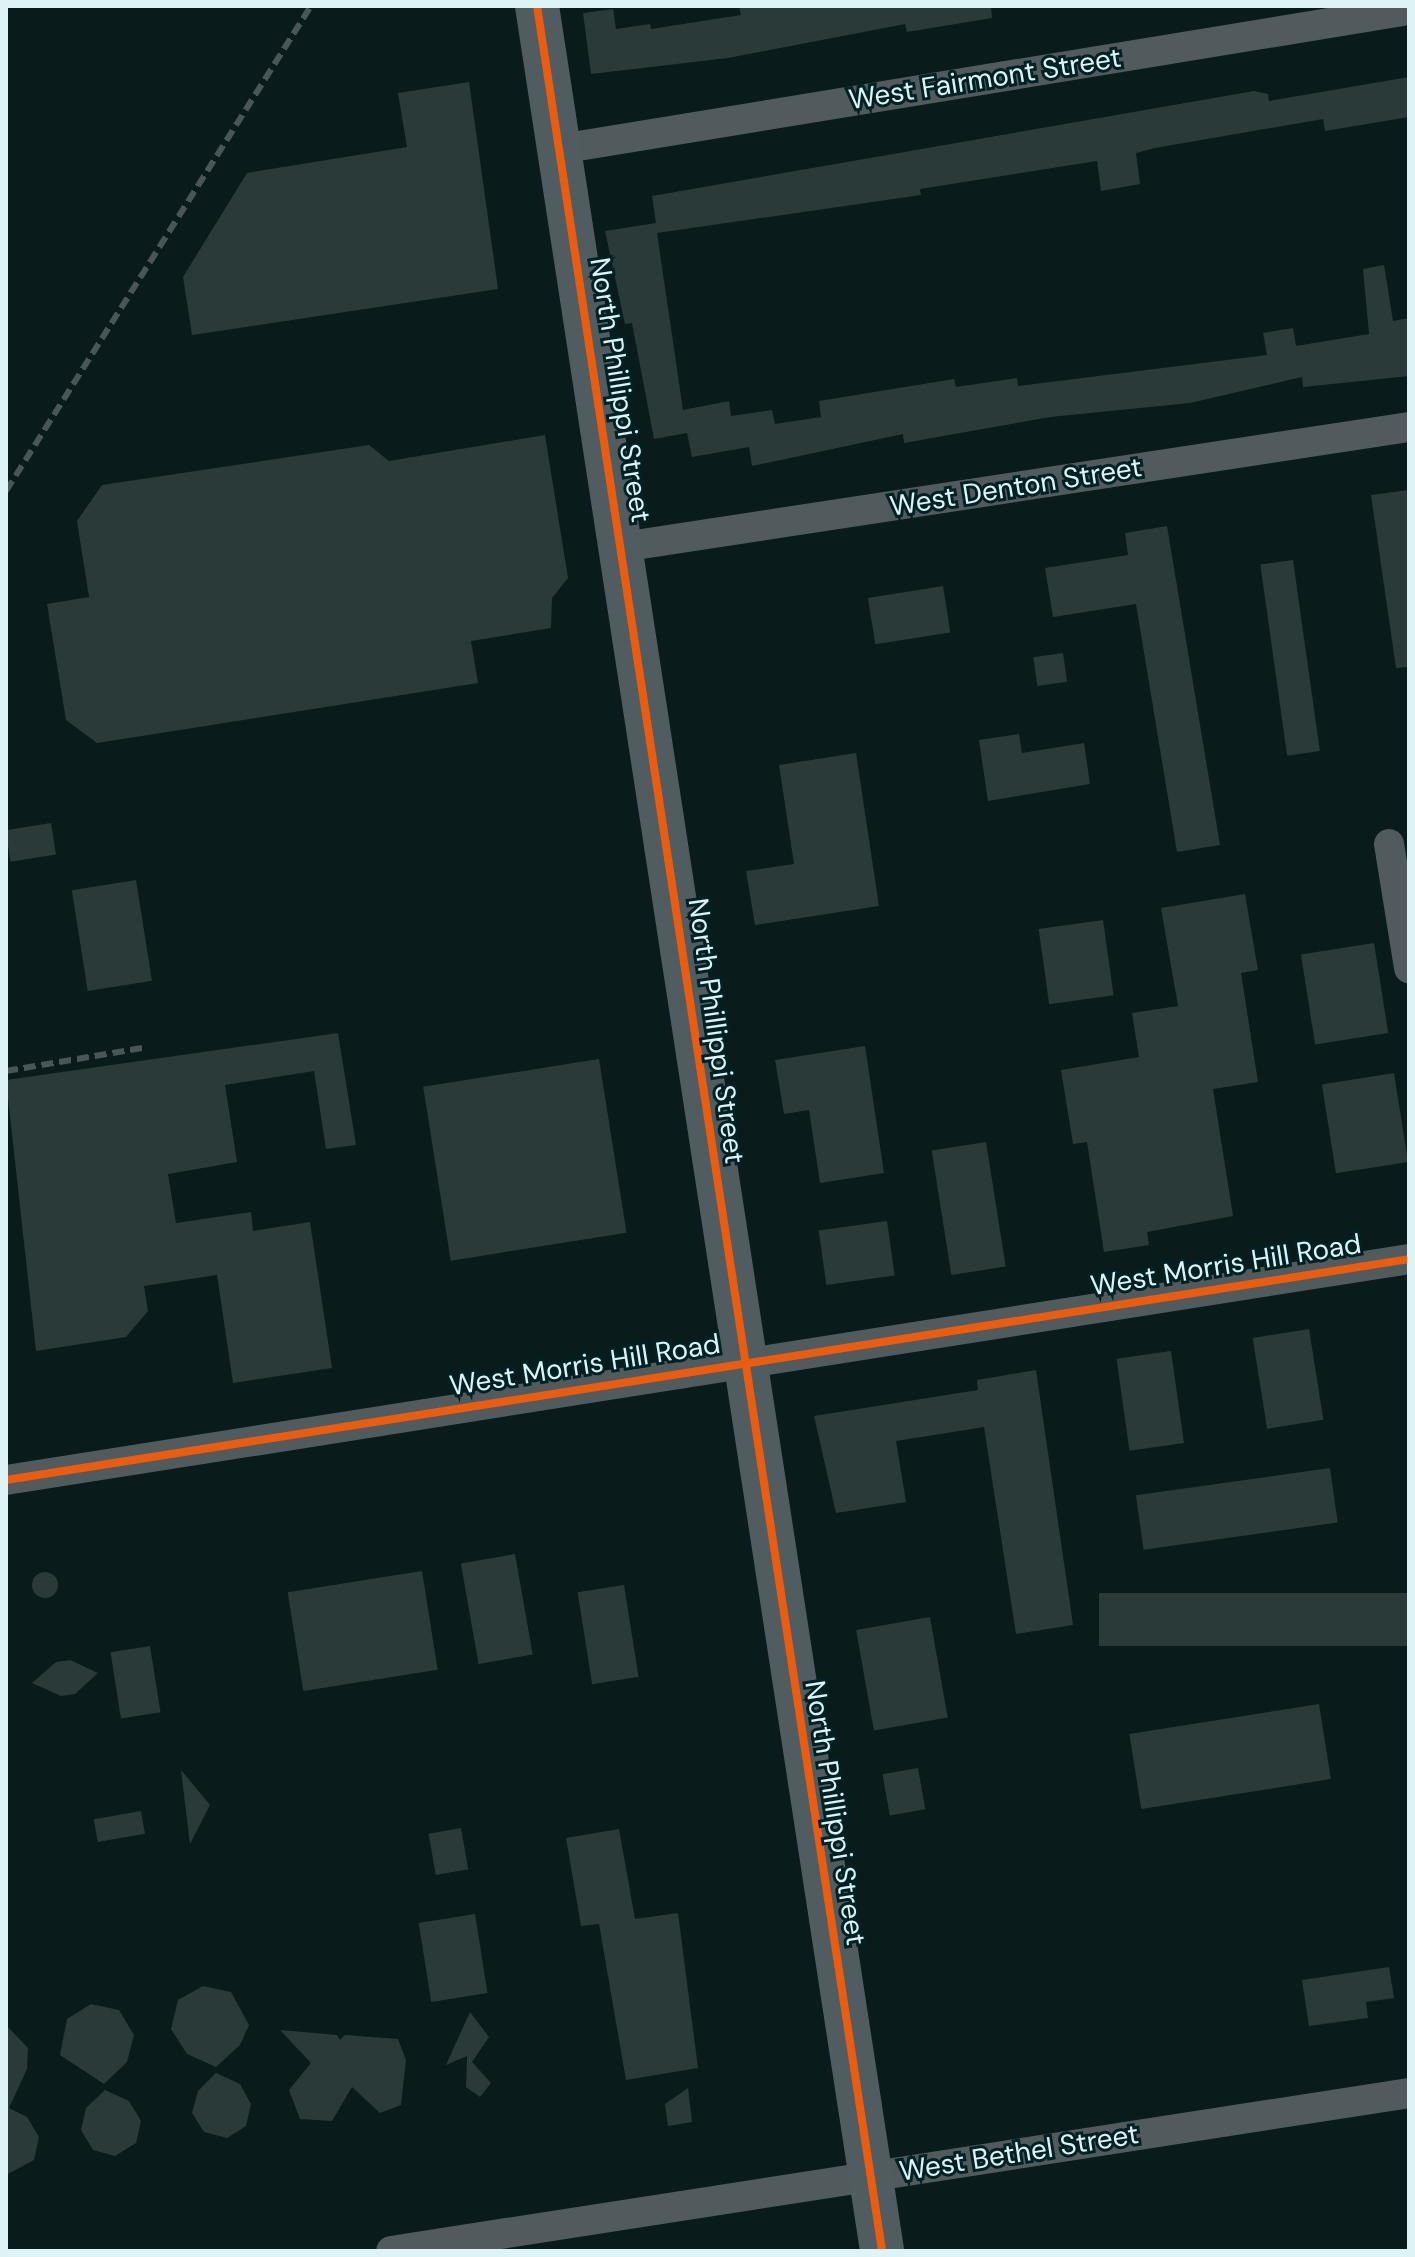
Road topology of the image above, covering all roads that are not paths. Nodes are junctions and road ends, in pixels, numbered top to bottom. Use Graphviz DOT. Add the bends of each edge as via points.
graph roads {
  1 [pos="537,6"];
  2 [pos="1409,10"];
  3 [pos="560,149"];
  4 [pos="1409,427"];
  5 [pos="622,547"];
  6 [pos="1389,844"];
  7 [pos="1409,968"];
  8 [pos="1409,1259"];
  9 [pos="741,1363"];
  10 [pos="6,1480"];
  11 [pos="1409,2093"];
  12 [pos="870,2176"];
  13 [pos="391,2251"];
  14 [pos="882,2251"];
  1 -- 3 [label="street, North Phillippi Street"];
  2 -- 3 [label="street, West Fairmont Street"];
  3 -- 5 [label="street, North Phillippi Street"];
  4 -- 5 [label="street, West Denton Street"];
  5 -- 9 [label="street, North Phillippi Street"];
  6 -- 7 [label="street"];
  8 -- 9 [label="street, West Morris Hill Road"];
  9 -- 10 [label="street, West Morris Hill Road"];
  9 -- 12 [label="street, North Phillippi Street"];
  11 -- 12 [label="street, West Bethel Street"];
  12 -- 13 [label="street, West Bethel Street"];
  12 -- 14 [label="street, North Phillippi Street"];
}
